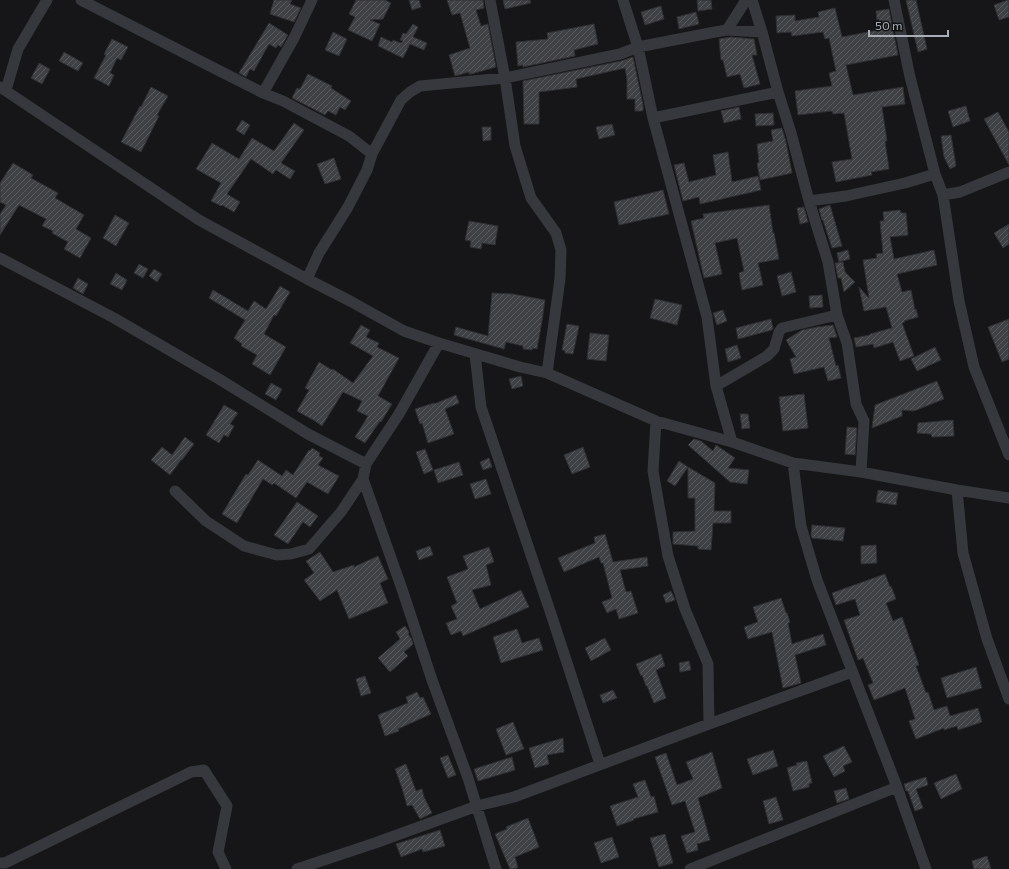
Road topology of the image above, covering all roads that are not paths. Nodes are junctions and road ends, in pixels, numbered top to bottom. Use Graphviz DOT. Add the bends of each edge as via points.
graph roads {
  1 [pos="47,0"];
  2 [pos="81,0"];
  3 [pos="312,0"];
  4 [pos="490,0"];
  5 [pos="623,0"];
  6 [pos="746,0"];
  7 [pos="752,0"];
  8 [pos="894,0"];
  9 [pos="727,30"];
  10 [pos="762,32"];
  11 [pos="638,47"];
  12 [pos="505,78"];
  13 [pos="3,88"];
  14 [pos="778,92"];
  15 [pos="263,93"];
  16 [pos="653,118"];
  17 [pos="372,154"];
  18 [pos="1009,172"];
  19 [pos="935,174"];
  20 [pos="943,195"];
  21 [pos="809,201"];
  22 [pos="0,258"];
  23 [pos="307,279"];
  24 [pos="837,315"];
  25 [pos="438,343"];
  26 [pos="475,354"];
  27 [pos="547,373"];
  28 [pos="716,386"];
  29 [pos="656,421"];
  30 [pos="732,442"];
  31 [pos="1009,455"];
  32 [pos="793,463"];
  33 [pos="366,464"];
  34 [pos="861,472"];
  35 [pos="363,479"];
  36 [pos="957,490"];
  37 [pos="176,491"];
  38 [pos="1009,498"];
  39 [pos="852,672"];
  40 [pos="1009,699"];
  41 [pos="709,724"];
  42 [pos="600,764"];
  43 [pos="897,787"];
  44 [pos="477,806"];
  45 [pos="0,863"];
  46 [pos="226,869"];
  47 [pos="297,869"];
  48 [pos="496,869"];
  49 [pos="690,869"];
  50 [pos="926,869"];
  1 -- 13 [label="street" via="18,49"];
  2 -- 15 [label="street"];
  3 -- 15 [label="street"];
  4 -- 12 [label="street"];
  5 -- 11 [label="street"];
  6 -- 9 [label="street"];
  7 -- 10 [label="street"];
  8 -- 19 [label="street" via="910,77"];
  9 -- 10 [label="street"];
  9 -- 11 [label="street"];
  10 -- 14 [label="street"];
  11 -- 12 [label="street" via="620,54"];
  11 -- 16 [label="street"];
  12 -- 17 [label="street" via="420,86 401,100"];
  12 -- 27 [label="street" via="515,146 531,198 556,233 561,250 560,279"];
  13 -- 23 [label="street" via="199,220"];
  14 -- 16 [label="street"];
  14 -- 21 [label="street"];
  15 -- 17 [label="street" via="349,136"];
  16 -- 28 [label="street" via="707,317"];
  17 -- 23 [label="street" via="367,170 348,207"];
  18 -- 20 [label="street" via="960,192"];
  19 -- 20 [label="street"];
  19 -- 21 [label="street" via="905,183"];
  20 -- 31 [label="street" via="959,301 974,367"];
  21 -- 24 [label="street" via="828,262"];
  22 -- 33 [label="street" via="114,318 308,434"];
  23 -- 25 [label="street" via="404,331"];
  24 -- 28 [label="street" via="782,328 774,349 768,356"];
  24 -- 34 [label="street" via="847,343 856,404 864,421"];
  25 -- 26 [label="street"];
  25 -- 33 [label="street" via="399,414"];
  26 -- 27 [label="street"];
  26 -- 42 [label="street" via="481,408"];
  27 -- 29 [label="street"];
  28 -- 30 [label="street"];
  29 -- 30 [label="street"];
  29 -- 41 [label="street" via="653,471 668,556 685,609 708,664"];
  30 -- 32 [label="street"];
  32 -- 34 [label="street"];
  32 -- 39 [label="street" via="801,526 817,580"];
  33 -- 35 [label="street"];
  34 -- 36 [label="street"];
  35 -- 37 [label="street" via="341,512 309,549 277,555 244,546 206,520"];
  35 -- 44 [label="street"];
  36 -- 38 [label="street"];
  36 -- 40 [label="street" via="963,553 987,639"];
  39 -- 41 [label="street"];
  39 -- 43 [label="street"];
  41 -- 42 [label="street"];
  42 -- 44 [label="street" via="514,797"];
  43 -- 49 [label="street"];
  43 -- 50 [label="street"];
  44 -- 47 [label="street"];
  44 -- 48 [label="street"];
  45 -- 46 [label="street" via="191,772 204,770 227,806 218,852"];
}
